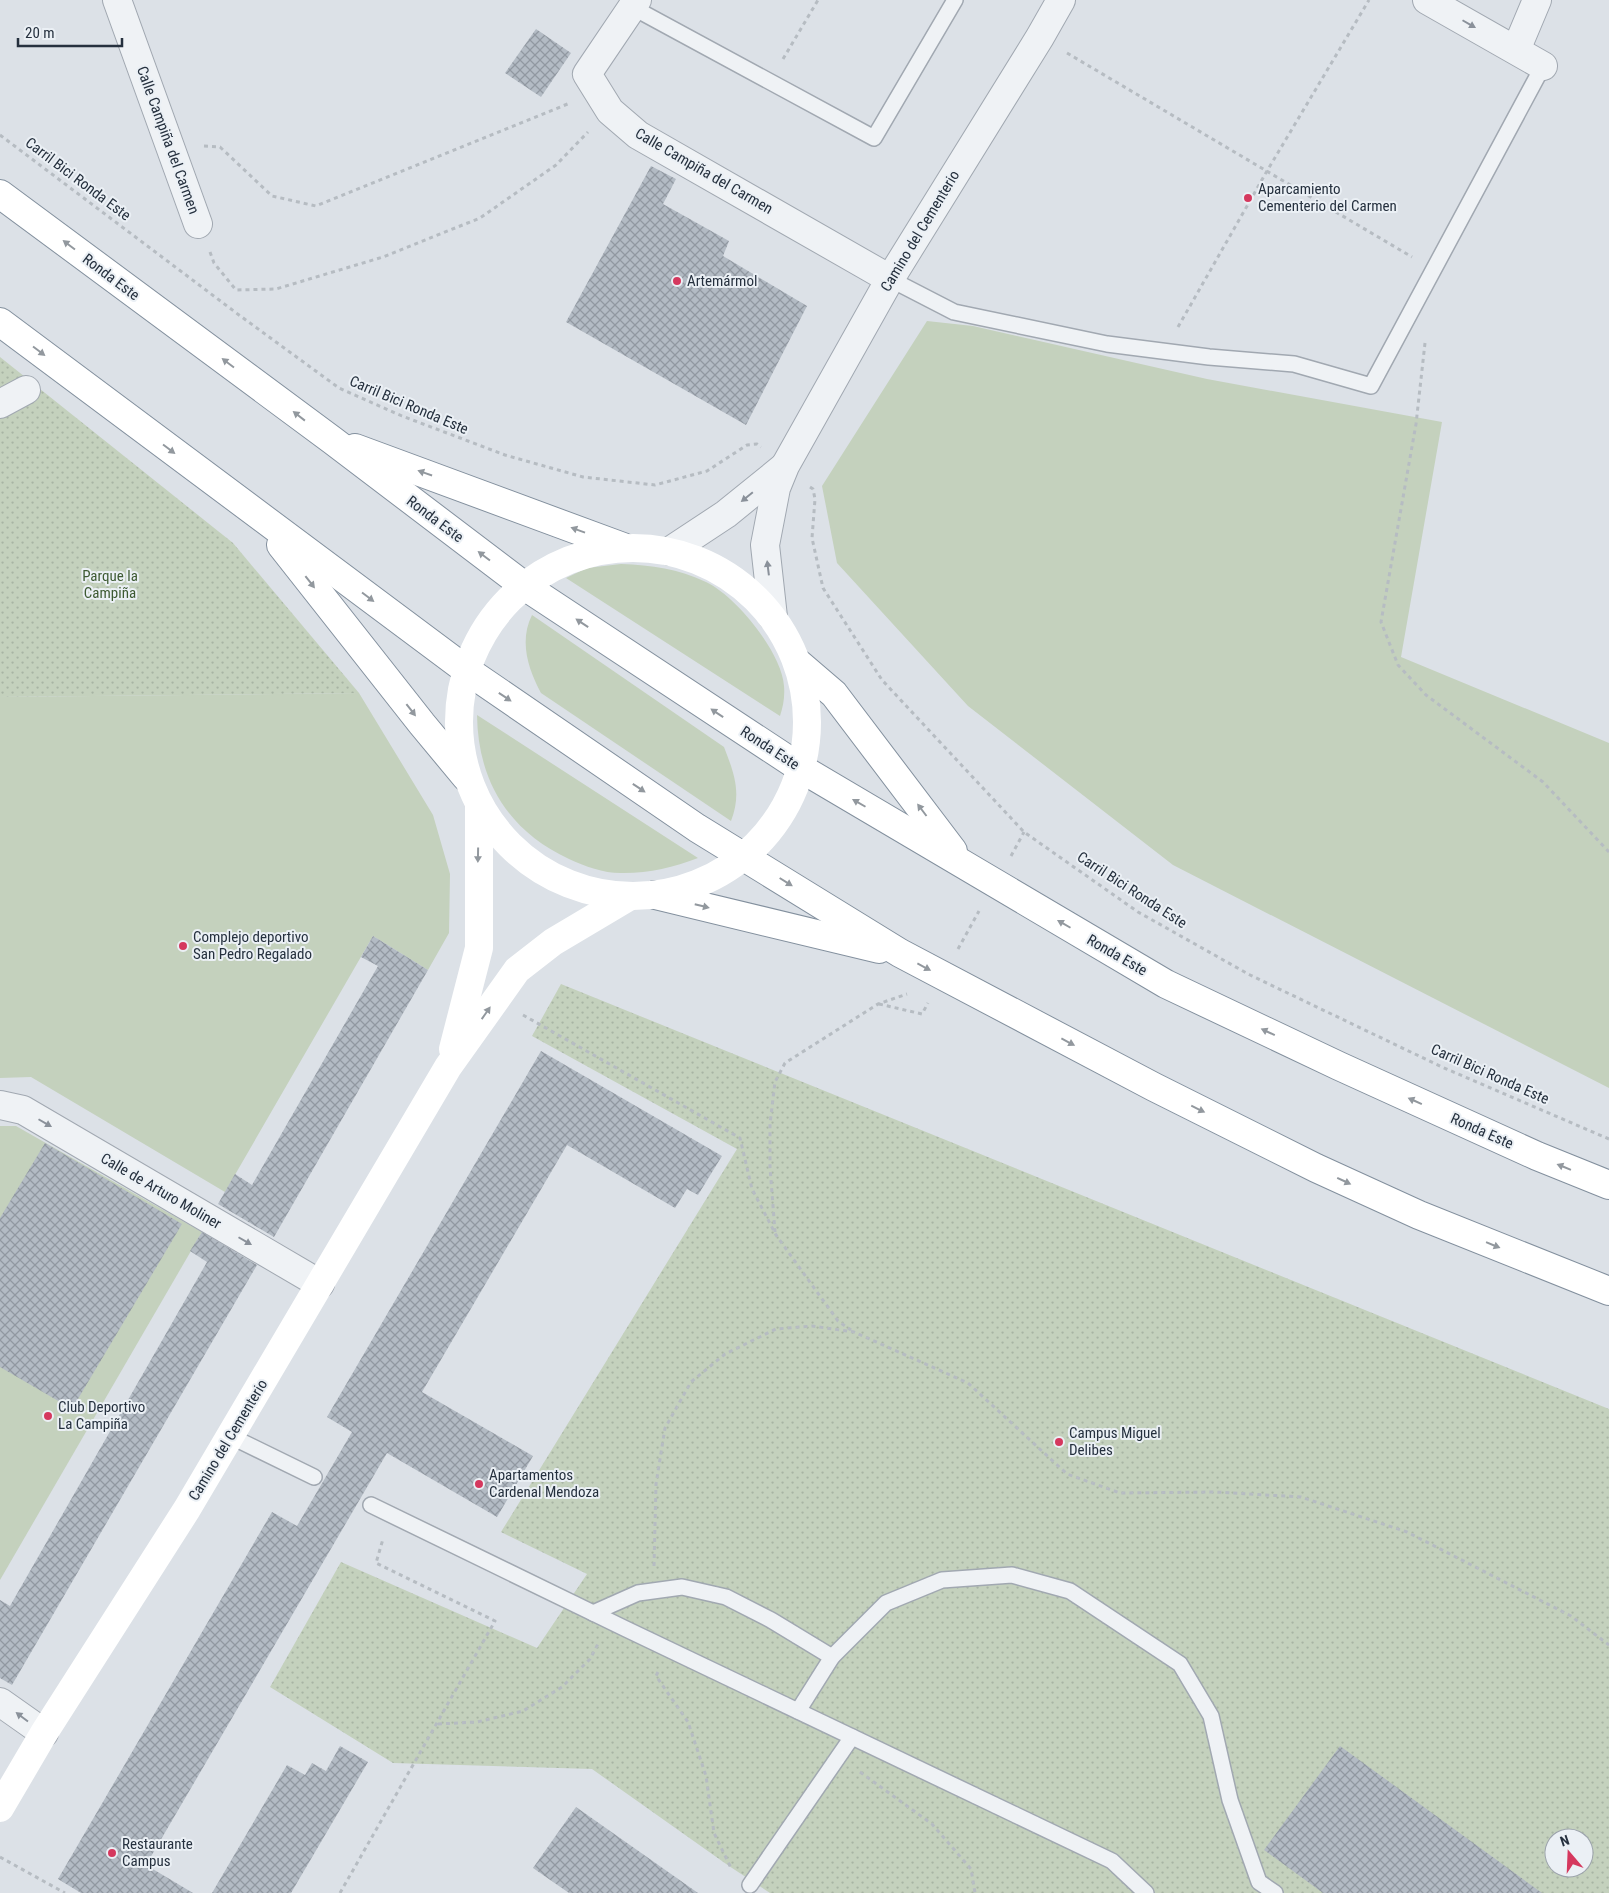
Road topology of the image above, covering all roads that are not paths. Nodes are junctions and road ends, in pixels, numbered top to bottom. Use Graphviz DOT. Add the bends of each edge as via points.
graph roads {
  1 [pos="117,0"];
  2 [pos="955,0"];
  3 [pos="1061,0"];
  4 [pos="1427,0"];
  5 [pos="1538,0"];
  6 [pos="634,3"];
  7 [pos="1516,50"];
  8 [pos="1543,66"];
  9 [pos="0,194"];
  10 [pos="198,224"];
  11 [pos="890,279"];
  12 [pos="0,322"];
  13 [pos="26,390"];
  14 [pos="0,404"];
  15 [pos="332,440"];
  16 [pos="785,466"];
  17 [pos="259,516"];
  18 [pos="623,547"];
  19 [pos="670,551"];
  20 [pos="523,585"];
  21 [pos="773,617"];
  22 [pos="799,664"];
  23 [pos="465,669"];
  24 [pos="802,769"];
  25 [pos="466,777"];
  26 [pos="479,806"];
  27 [pos="745,856"];
  28 [pos="962,862"];
  29 [pos="655,895"];
  30 [pos="627,898"];
  31 [pos="900,954"];
  32 [pos="448,1067"];
  33 [pos="0,1105"];
  34 [pos="1609,1185"];
  35 [pos="320,1284"];
  36 [pos="1609,1292"];
  37 [pos="230,1436"];
  38 [pos="314,1477"];
  39 [pos="372,1505"];
  40 [pos="593,1613"];
  41 [pos="832,1657"];
  42 [pos="0,1702"];
  43 [pos="798,1711"];
  44 [pos="44,1733"];
  45 [pos="852,1737"];
  46 [pos="0,1808"];
  47 [pos="750,1885"];
  48 [pos="1146,1893"];
  49 [pos="1275,1893"];
  1 -- 10 [label="street, Calle Campiña del Carmen"];
  2 -- 6 [label="lane" via="874,138"];
  3 -- 11 [label="street, Camino del Cementerio"];
  4 -- 7 [label="street, one-way"];
  5 -- 7 [label="street"];
  6 -- 11 [label="street, Calle Campiña del Carmen" via="587,74 604,101 638,135"];
  7 -- 8 [label="street"];
  8 -- 11 [label="lane" via="1371,386 1294,364 1107,344 954,312"];
  15 -- 9 [label="main road, Ronda Este, one-way"];
  11 -- 16 [label="street, Camino del Cementerio"];
  12 -- 17 [label="main road, one-way"];
  13 -- 14 [label="street"];
  18 -- 15 [label="main road, one-way"];
  20 -- 15 [label="main road, Ronda Este, one-way"];
  16 -- 19 [label="street, Camino del Cementerio, one-way" via="726,514"];
  21 -- 16 [label="street, Camino del Cementerio, one-way" via="765,545 776,488"];
  17 -- 23 [label="main road, one-way"];
  17 -- 25 [label="main road, one-way"];
  18 -- 19 [label="main road"];
  18 -- 20 [label="main road" via="570,558"];
  19 -- 21 [label="main road" via="700,560 728,574 753,594"];
  20 -- 23 [label="main road" via="488,623"];
  24 -- 20 [label="main road, Ronda Este, one-way"];
  21 -- 22 [label="main road"];
  22 -- 24 [label="main road" via="808,716"];
  28 -- 22 [label="main road, one-way" via="834,694"];
  23 -- 25 [label="main road" via="457,723"];
  23 -- 27 [label="main road, one-way" via="697,828"];
  24 -- 27 [label="main road" via="780,817"];
  28 -- 24 [label="main road, Ronda Este, one-way"];
  25 -- 26 [label="main road"];
  26 -- 30 [label="main road" via="507,845 546,874 591,892"];
  26 -- 32 [label="main road, Camino del Cementerio, one-way" via="479,948"];
  27 -- 29 [label="main road" via="695,885"];
  27 -- 31 [label="main road, one-way"];
  34 -- 28 [label="main road, Ronda Este, one-way" via="1519,1148 1166,984"];
  29 -- 30 [label="main road"];
  29 -- 31 [label="main road, one-way"];
  32 -- 30 [label="main road, Camino del Cementerio, one-way" via="517,970 553,942"];
  31 -- 36 [label="main road, one-way" via="1316,1168 1419,1216"];
  32 -- 35 [label="main road, Camino del Cementerio"];
  33 -- 35 [label="street, Calle de Arturo Moliner, one-way" via="23,1110"];
  35 -- 37 [label="main road, Camino del Cementerio"];
  37 -- 38 [label="lane"];
  37 -- 44 [label="main road, Camino del Cementerio"];
  39 -- 40 [label="lane"];
  40 -- 41 [label="lane" via="638,1593 682,1587 726,1597"];
  40 -- 43 [label="lane"];
  41 -- 43 [label="lane"];
  41 -- 49 [label="lane" via="886,1603 942,1580 1012,1575 1070,1591 1180,1664 1210,1716 1230,1800 1259,1882"];
  44 -- 42 [label="street, one-way"];
  43 -- 45 [label="lane"];
  44 -- 46 [label="main road, Camino del Cementerio"];
  45 -- 47 [label="lane"];
  45 -- 48 [label="lane" via="1112,1861"];
}
